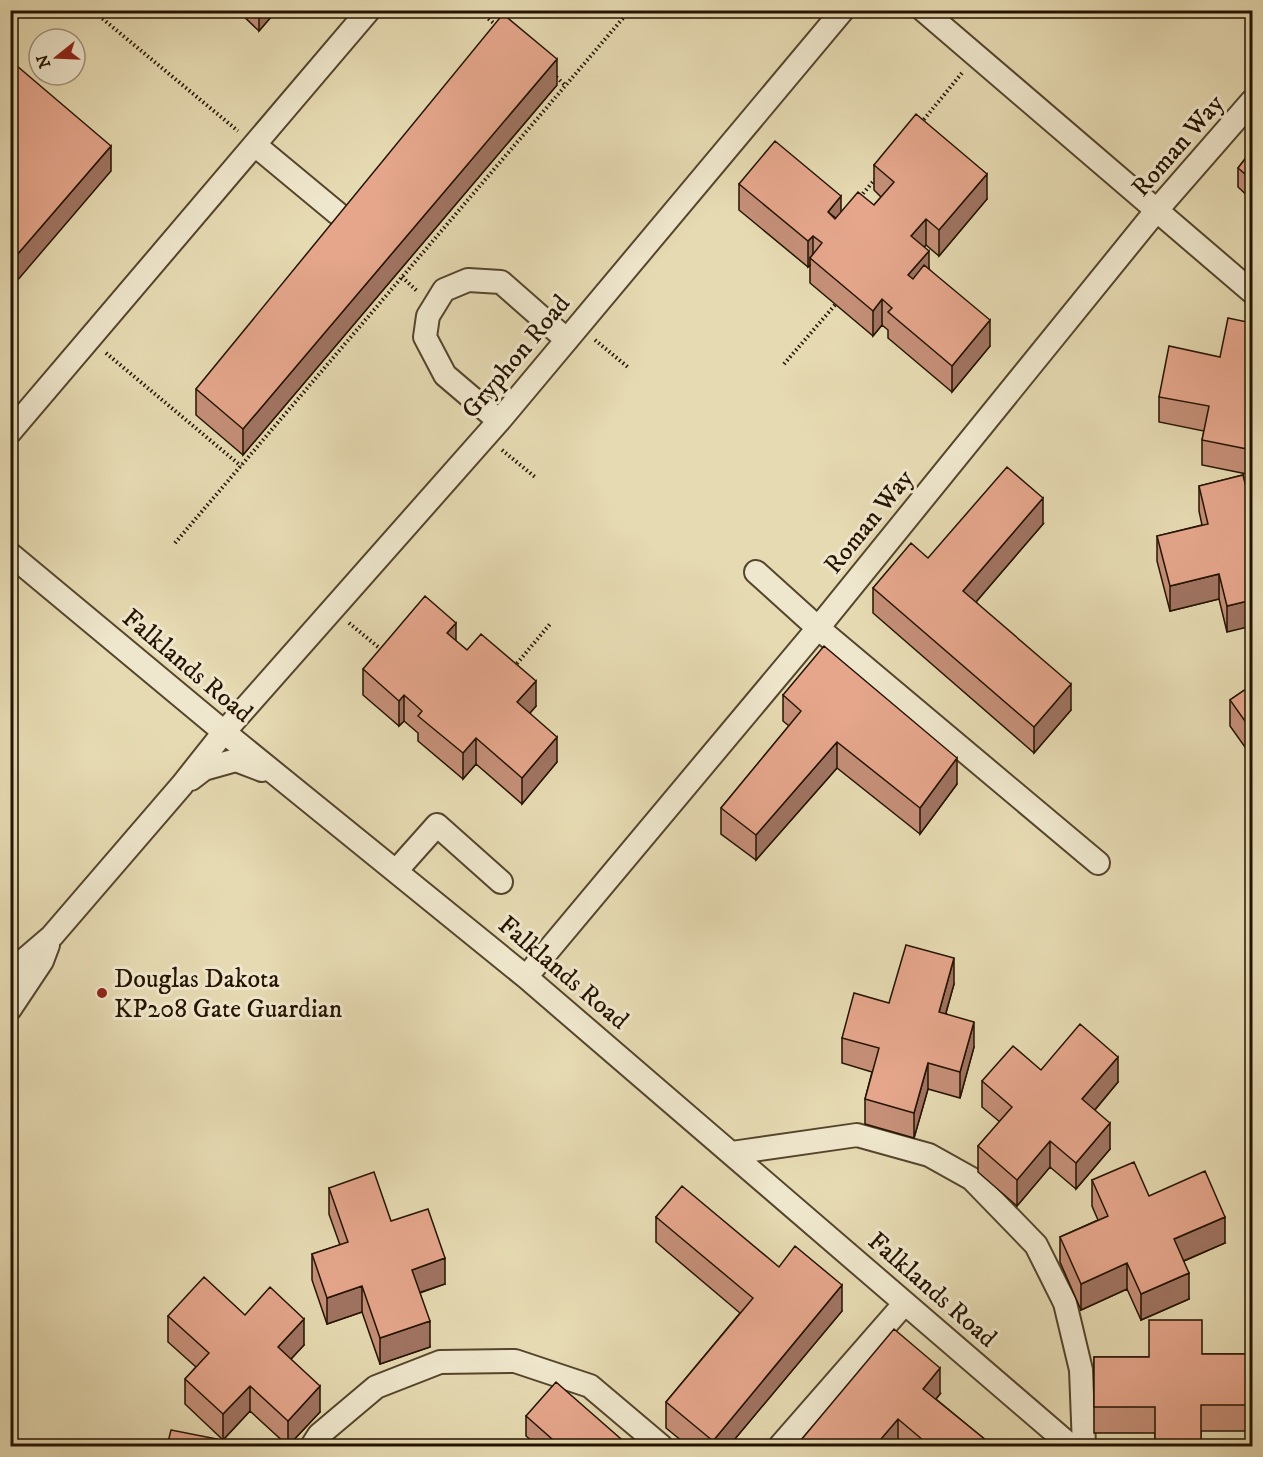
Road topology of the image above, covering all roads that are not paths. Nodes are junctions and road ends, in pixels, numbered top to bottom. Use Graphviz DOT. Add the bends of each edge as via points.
graph roads {
  1 [pos="369,10"];
  2 [pos="923,10"];
  3 [pos="839,12"];
  4 [pos="1252,101"];
  5 [pos="255,145"];
  6 [pos="1156,211"];
  7 [pos="337,213"];
  8 [pos="1252,292"];
  9 [pos="573,333"];
  10 [pos="492,429"];
  11 [pos="10,432"];
  12 [pos="10,554"];
  13 [pos="756,572"];
  14 [pos="818,628"];
  15 [pos="224,732"];
  16 [pos="278,776"];
  17 [pos="182,785"];
  18 [pos="1098,863"];
  19 [pos="396,871"];
  20 [pos="501,882"];
  21 [pos="52,936"];
  22 [pos="10,972"];
  23 [pos="526,977"];
  24 [pos="10,1009"];
  25 [pos="732,1153"];
  26 [pos="905,1303"];
  27 [pos="312,1446"];
  28 [pos="661,1446"];
  29 [pos="780,1446"];
  30 [pos="1071,1446"];
  31 [pos="1084,1446"];
  1 -- 5 [label="lane"];
  2 -- 6 [label="lane"];
  3 -- 9 [label="lane, Gryphon Road"];
  4 -- 6 [label="lane, Roman Way"];
  5 -- 7 [label="lane"];
  5 -- 11 [label="lane"];
  6 -- 8 [label="lane"];
  6 -- 14 [label="lane, Roman Way"];
  9 -- 10 [label="lane, Gryphon Road"];
  9 -- 10 [label="lane" via="501,282 468,280 444,290 428,316 425,337 445,375"];
  10 -- 15 [label="lane, Gryphon Road"];
  12 -- 15 [label="lane, Falklands Road"];
  13 -- 14 [label="lane"];
  14 -- 18 [label="lane"];
  14 -- 23 [label="lane, Roman Way"];
  15 -- 16 [label="lane, Falklands Road"];
  15 -- 17 [label="lane, Gryphon Road"];
  16 -- 17 [label="lane" via="236,760 204,769"];
  16 -- 19 [label="lane, Falklands Road"];
  17 -- 21 [label="lane"];
  19 -- 20 [label="lane" via="437,825"];
  19 -- 23 [label="lane, Falklands Road"];
  21 -- 22 [label="lane"];
  21 -- 24 [label="lane" via="42,961"];
  23 -- 25 [label="lane, Falklands Road"];
  25 -- 26 [label="lane, Falklands Road"];
  25 -- 31 [label="lane" via="857,1135 929,1155 972,1179 1036,1245 1065,1303 1081,1370"];
  26 -- 29 [label="lane"];
  26 -- 30 [label="lane, Falklands Road"];
  27 -- 28 [label="lane" via="319,1435 376,1387 440,1362 515,1361 590,1386"];
}
